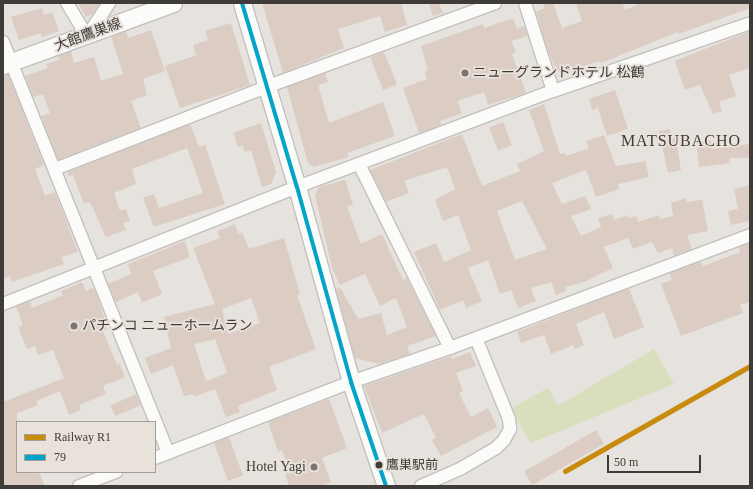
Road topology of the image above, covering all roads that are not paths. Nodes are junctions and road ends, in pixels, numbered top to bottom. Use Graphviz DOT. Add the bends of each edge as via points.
graph roads {
  1 [pos="67,3"];
  2 [pos="109,3"];
  3 [pos="173,3"];
  4 [pos="242,3"];
  5 [pos="495,3"];
  6 [pos="526,3"];
  7 [pos="750,23"];
  8 [pos="88,36"];
  9 [pos="3,42"];
  10 [pos="7,64"];
  11 [pos="266,87"];
  12 [pos="553,91"];
  13 [pos="359,164"];
  14 [pos="55,169"];
  15 [pos="297,187"];
  16 [pos="750,235"];
  17 [pos="94,269"];
  18 [pos="3,304"];
  19 [pos="476,338"];
  20 [pos="450,348"];
  21 [pos="351,382"];
  22 [pos="155,421"];
  23 [pos="156,422"];
  24 [pos="168,452"];
  25 [pos="156,458"];
  26 [pos="113,473"];
  27 [pos="79,486"];
  28 [pos="386,486"];
  29 [pos="421,486"];
  1 -- 8 [label="street"];
  2 -- 8 [label="street"];
  3 -- 8 [label="street, 大館鷹巣線"];
  4 -- 11 [label="street"];
  5 -- 11 [label="street"];
  6 -- 12 [label="street"];
  7 -- 12 [label="street"];
  8 -- 10 [label="street, 大館鷹巣線"];
  9 -- 10 [label="street"];
  10 -- 14 [label="street"];
  11 -- 14 [label="street"];
  11 -- 15 [label="street"];
  12 -- 13 [label="street"];
  13 -- 15 [label="street"];
  13 -- 20 [label="street"];
  14 -- 17 [label="street"];
  15 -- 17 [label="street"];
  15 -- 21 [label="street"];
  16 -- 19 [label="street"];
  17 -- 18 [label="street"];
  17 -- 22 [label="street"];
  19 -- 20 [label="street"];
  19 -- 29 [label="street" via="509,419 510,429 496,448 460,469"];
  20 -- 21 [label="street"];
  21 -- 24 [label="street"];
  21 -- 28 [label="street"];
  23 -- 24 [label="street"];
  24 -- 25 [label="street"];
  26 -- 27 [label="street"];
}
